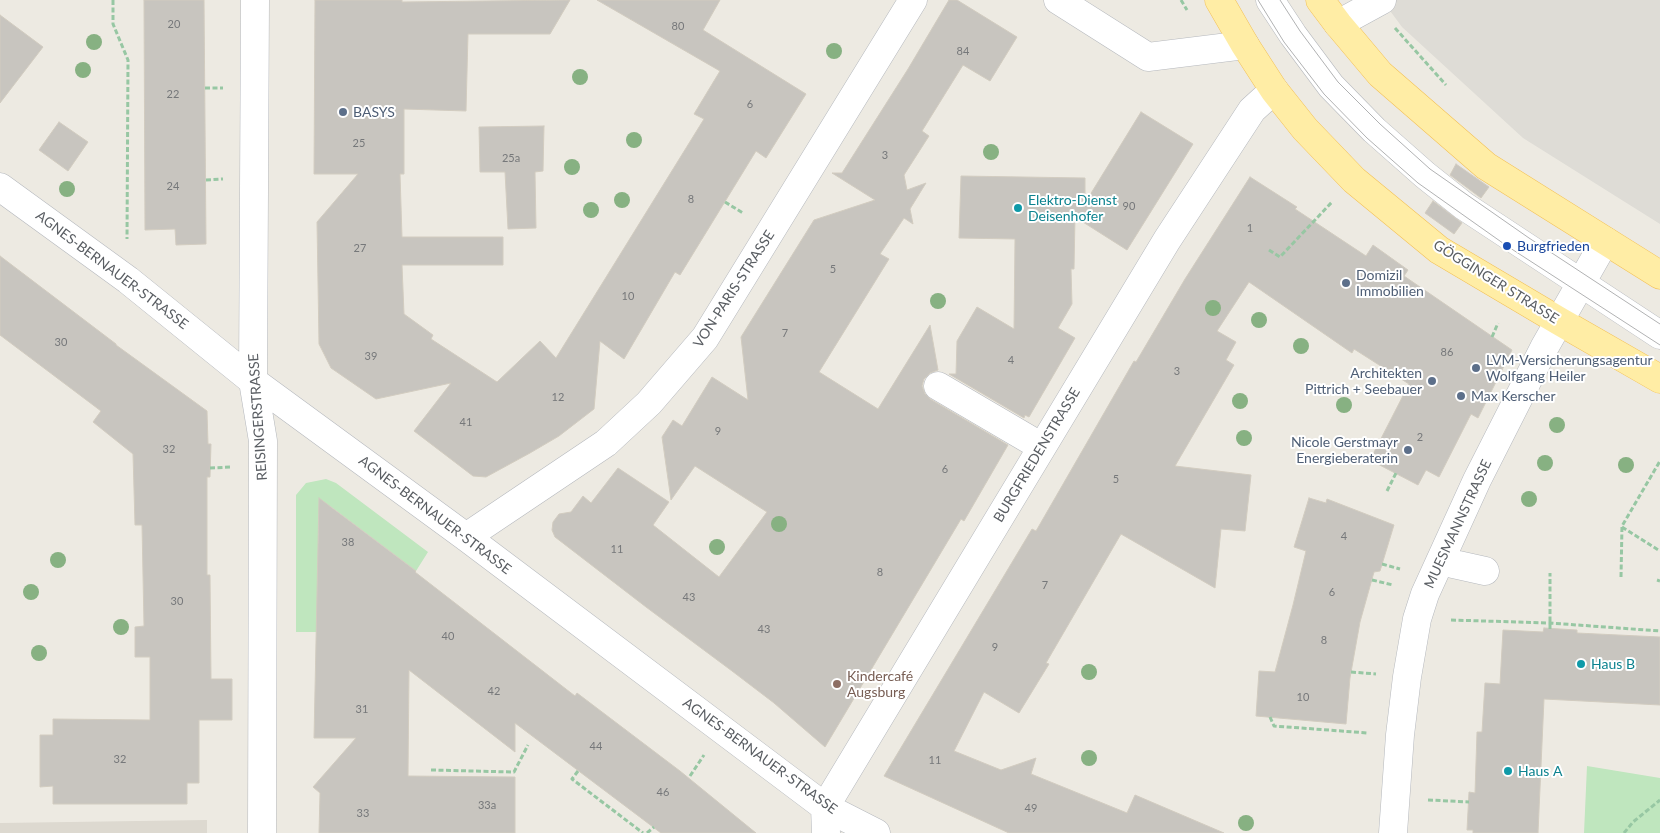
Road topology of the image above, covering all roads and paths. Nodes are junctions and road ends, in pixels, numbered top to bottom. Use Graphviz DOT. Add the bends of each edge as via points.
graph roads {
  1 [pos="113,0"];
  2 [pos="255,0"];
  3 [pos="913,0"];
  4 [pos="1058,0"];
  5 [pos="1219,0"];
  6 [pos="1270,0"];
  7 [pos="1320,0"];
  8 [pos="1378,2"];
  9 [pos="1338,24"];
  10 [pos="1245,45"];
  11 [pos="205,88"];
  12 [pos="224,88"];
  13 [pos="1274,90"];
  14 [pos="1452,91"];
  15 [pos="1354,180"];
  16 [pos="0,187"];
  17 [pos="725,202"];
  18 [pos="748,216"];
  19 [pos="1605,241"];
  20 [pos="1269,250"];
  21 [pos="1660,275"];
  22 [pos="128,280"];
  23 [pos="1581,283"];
  24 [pos="1500,320"];
  25 [pos="1559,321"];
  26 [pos="1492,336"];
  27 [pos="1660,336"];
  28 [pos="1660,379"];
  29 [pos="254,381"];
  30 [pos="938,386"];
  31 [pos="1042,447"];
  32 [pos="1660,461"];
  33 [pos="236,467"];
  34 [pos="210,468"];
  35 [pos="1396,473"];
  36 [pos="1387,491"];
  37 [pos="1622,526"];
  38 [pos="466,537"];
  39 [pos="1660,551"];
  40 [pos="1440,561"];
  41 [pos="1485,571"];
  42 [pos="1550,574"];
  43 [pos="1620,577"];
  44 [pos="1448,620"];
  45 [pos="1550,623"];
  46 [pos="1550,629"];
  47 [pos="1660,631"];
  48 [pos="1270,717"];
  49 [pos="1400,735"];
  50 [pos="528,745"];
  51 [pos="704,755"];
  52 [pos="431,770"];
  53 [pos="578,771"];
  54 [pos="690,776"];
  55 [pos="1428,800"];
  56 [pos="1660,800"];
  57 [pos="1469,802"];
  58 [pos="826,820"];
  59 [pos="654,827"];
  60 [pos="262,833"];
  61 [pos="643,833"];
  62 [pos="647,833"];
  63 [pos="876,833"];
  64 [pos="1393,833"];
  65 [pos="1624,833"];
  1 -- 22 [label="path" via="113,24 128,60"];
  2 -- 29 [label="street, REISINGERSTRASSE"];
  3 -- 38 [label="street, VON-PARIS-STRASSE" via="705,338 649,403 606,443"];
  4 -- 10 [label="street" via="1148,57"];
  5 -- 10 [label="main road, GÖGGINGER STRASSE"];
  6 -- 23 [label="street" via="1331,86 1382,137 1464,206"];
  7 -- 9 [label="main road"];
  8 -- 9 [label="street"];
  8 -- 14 [label="path" via="1407,43"];
  9 -- 19 [label="main road" via="1380,74 1486,166"];
  10 -- 13 [label="main road, GÖGGINGER STRASSE"];
  11 -- 12 [label="path"];
  13 -- 15 [label="main road, GÖGGINGER STRASSE" via="1305,129"];
  13 -- 31 [label="street, BURGFRIEDENSTRASSE" via="1252,110 1172,232"];
  15 -- 20 [label="path" via="1280,257"];
  15 -- 25 [label="main road, GÖGGINGER STRASSE" via="1439,250"];
  16 -- 22 [label="street, AGNES-BERNAUER-STRASSE"];
  17 -- 18 [label="path"];
  19 -- 21 [label="main road"];
  19 -- 23 [label="street, MUESMANNSTRASSE"];
  22 -- 29 [label="street, AGNES-BERNAUER-STRASSE"];
  23 -- 25 [label="street, MUESMANNSTRASSE"];
  23 -- 27 [label="street"];
  24 -- 26 [label="path"];
  25 -- 28 [label="main road, GÖGGINGER STRASSE"];
  25 -- 40 [label="street, MUESMANNSTRASSE" via="1477,480"];
  29 -- 38 [label="street, AGNES-BERNAUER-STRASSE"];
  29 -- 60 [label="street, REISINGERSTRASSE" via="263,441"];
  30 -- 31 [label="street"];
  31 -- 58 [label="street, BURGFRIEDENSTRASSE"];
  32 -- 37 [label="path"];
  33 -- 34 [label="path"];
  35 -- 36 [label="path"];
  37 -- 39 [label="path"];
  37 -- 43 [label="path"];
  38 -- 58 [label="street, AGNES-BERNAUER-STRASSE"];
  40 -- 41 [label="street"];
  40 -- 49 [label="street, MUESMANNSTRASSE" via="1418,619"];
  42 -- 45 [label="path"];
  44 -- 45 [label="path"];
  45 -- 46 [label="path"];
  45 -- 47 [label="path"];
  48 -- 49 [label="path" via="1274,726"];
  49 -- 64 [label="street, MUESMANNSTRASSE"];
  50 -- 52 [label="path" via="514,772"];
  51 -- 54 [label="path"];
  53 -- 61 [label="path" via="572,779"];
  55 -- 57 [label="path"];
  56 -- 65 [label="path"];
  58 -- 63 [label="street, AGNES-BERNAUER-STRASSE"];
  59 -- 62 [label="path"];
}
